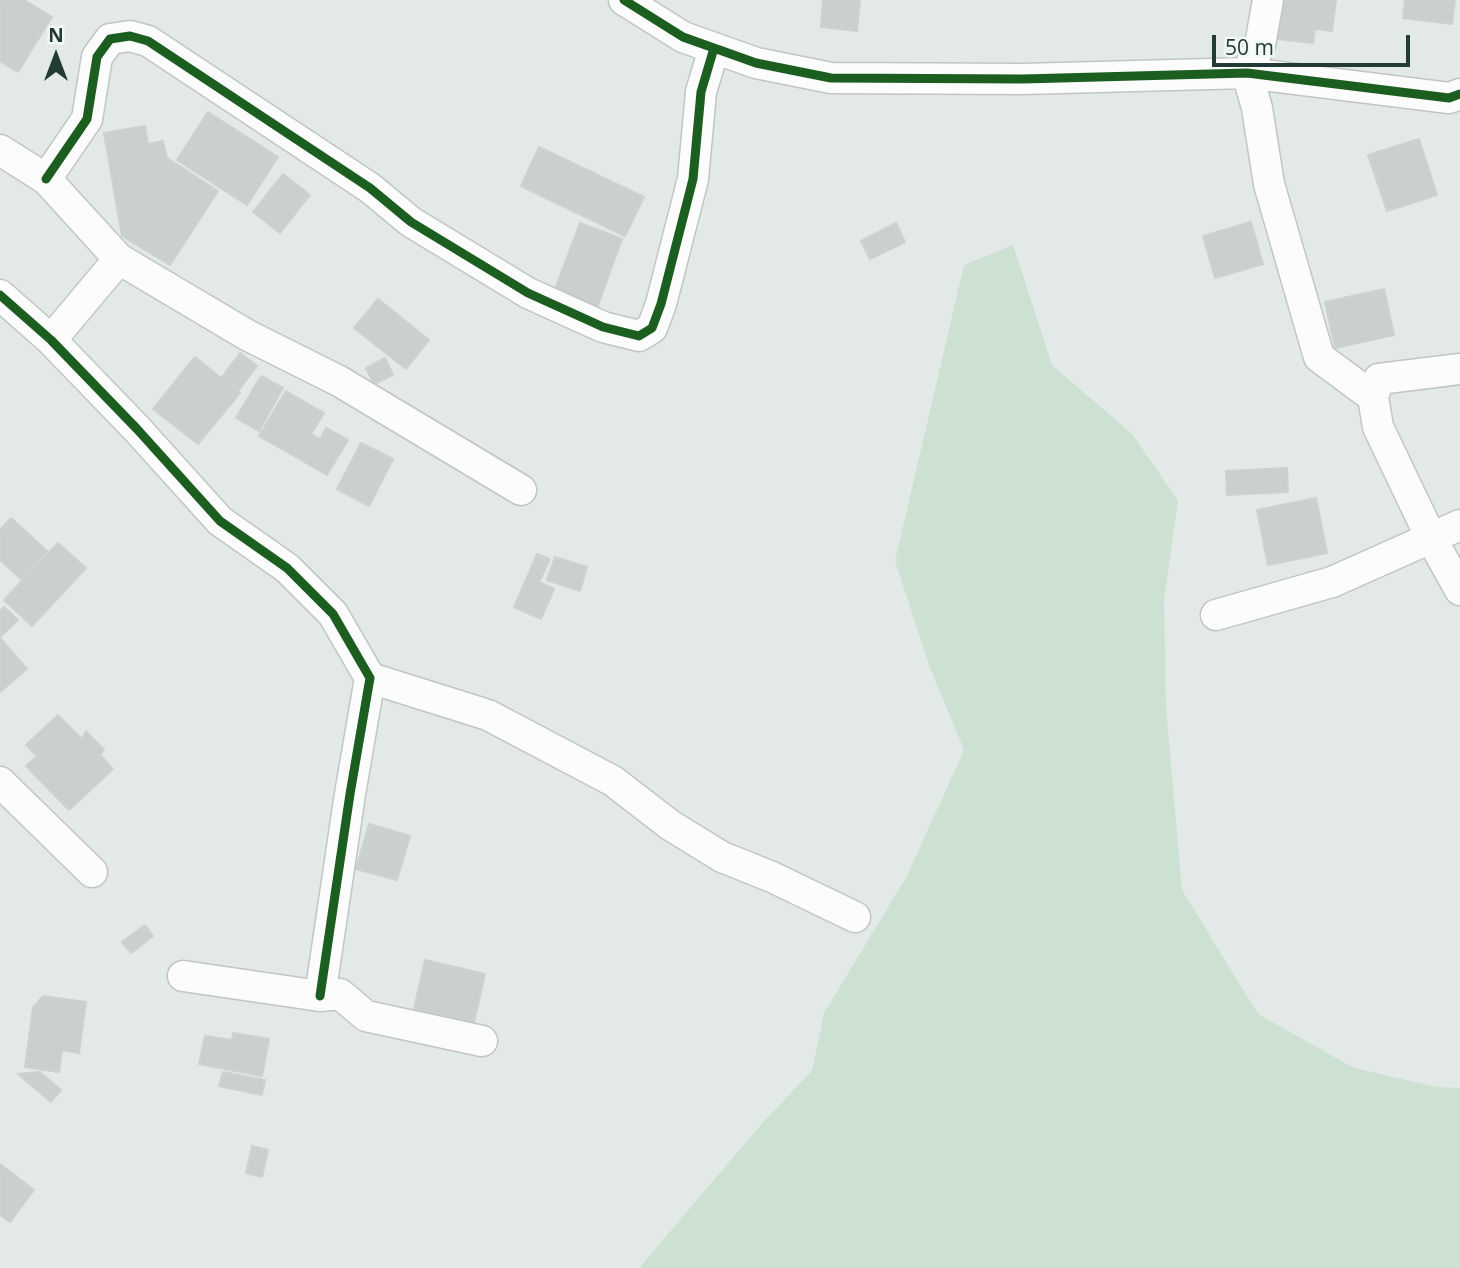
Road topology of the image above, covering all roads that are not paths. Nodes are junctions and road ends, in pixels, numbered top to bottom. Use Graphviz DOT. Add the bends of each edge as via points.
graph roads {
  1 [pos="624,0"];
  2 [pos="1268,0"];
  3 [pos="714,48"];
  4 [pos="1247,73"];
  5 [pos="1460,94"];
  6 [pos="0,150"];
  7 [pos="46,179"];
  8 [pos="119,259"];
  9 [pos="0,295"];
  10 [pos="51,340"];
  11 [pos="1460,369"];
  12 [pos="1373,397"];
  13 [pos="521,490"];
  14 [pos="1460,525"];
  15 [pos="1431,538"];
  16 [pos="1460,590"];
  17 [pos="1216,615"];
  18 [pos="370,678"];
  19 [pos="0,782"];
  20 [pos="92,872"];
  21 [pos="855,917"];
  22 [pos="184,976"];
  23 [pos="320,996"];
  24 [pos="482,1041"];
  1 -- 3 [label="street" via="683,37"];
  2 -- 4 [label="street" via="1260,45"];
  3 -- 4 [label="street" via="756,63 831,78"];
  3 -- 7 [label="street" via="701,92 694,179 662,304 652,328 639,336 603,327 528,293 411,222 370,188 148,41 130,36 110,39 97,57 87,119"];
  4 -- 5 [label="street" via="1449,97"];
  4 -- 12 [label="street" via="1269,184 1319,358"];
  6 -- 7 [label="street"];
  7 -- 8 [label="street"];
  8 -- 10 [label="street"];
  8 -- 13 [label="street"];
  9 -- 10 [label="street"];
  10 -- 18 [label="street" via="220,521 287,569 333,614"];
  11 -- 12 [label="street" via="1379,379"];
  12 -- 15 [label="street" via="1378,426"];
  14 -- 15 [label="street"];
  15 -- 16 [label="street"];
  15 -- 17 [label="street" via="1332,582"];
  18 -- 21 [label="street" via="488,715 613,781 722,857"];
  18 -- 23 [label="street"];
  19 -- 20 [label="street"];
  22 -- 23 [label="street"];
  23 -- 24 [label="street" via="340,994 366,1016"];
}
